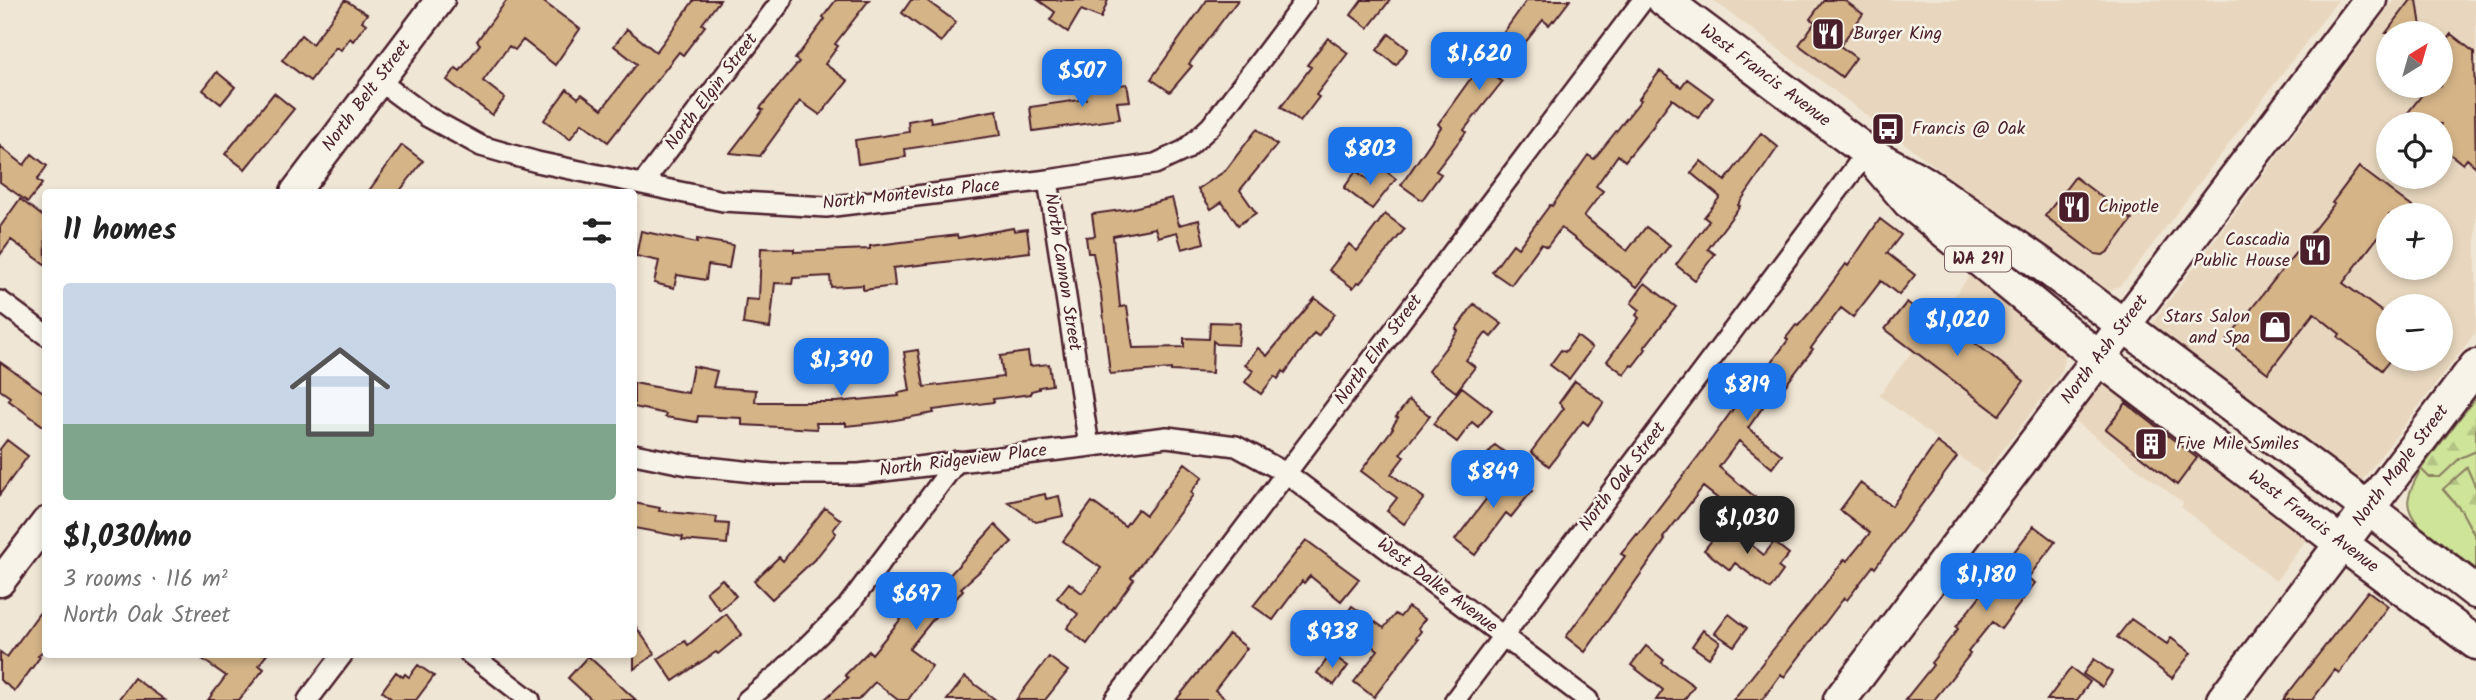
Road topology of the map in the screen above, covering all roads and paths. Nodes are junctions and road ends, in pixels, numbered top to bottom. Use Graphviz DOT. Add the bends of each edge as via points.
graph roads {
  1 [pos="440,0"];
  2 [pos="782,0"];
  3 [pos="1306,0"];
  4 [pos="1643,0"];
  5 [pos="1664,0"];
  6 [pos="2370,0"];
  7 [pos="379,81"];
  8 [pos="1867,152"];
  9 [pos="1048,180"];
  10 [pos="643,183"];
  11 [pos="297,189"];
  12 [pos="0,301"];
  13 [pos="2124,325"];
  14 [pos="42,332"];
  15 [pos="2099,358"];
  16 [pos="2476,366"];
  17 [pos="1089,446"];
  18 [pos="637,455"];
  19 [pos="957,461"];
  20 [pos="1286,473"];
  21 [pos="2369,509"];
  22 [pos="42,527"];
  23 [pos="2342,544"];
  24 [pos="0,582"];
  25 [pos="2476,592"];
  26 [pos="1503,636"];
  27 [pos="2476,643"];
  28 [pos="340,658"];
  29 [pos="475,658"];
  30 [pos="308,700"];
  31 [pos="530,700"];
  32 [pos="747,700"];
  33 [pos="1115,700"];
  34 [pos="1455,700"];
  35 [pos="1588,700"];
  36 [pos="1840,700"];
  37 [pos="2223,700"];
  1 -- 7 [label="street, North Belt Street"];
  2 -- 10 [label="street, North Elgin Street"];
  3 -- 9 [label="street, North Cannon Street" via="1211,126 1185,150 1155,164"];
  4 -- 20 [label="street, North Elm Street"];
  5 -- 8 [label="main road, West Francis Avenue / WA 291"];
  6 -- 13 [label="main road, North Ash Street"];
  7 -- 10 [label="street, North Montevista Place" via="428,117 481,146"];
  7 -- 11 [label="street, North Belt Street"];
  8 -- 13 [label="main road, West Francis Avenue / WA 291" via="1923,182"];
  8 -- 15 [label="main road, West Francis Avenue / WA 291" via="1909,202"];
  8 -- 26 [label="street, North Oak Street"];
  9 -- 10 [label="street, North Montevista Place" via="826,207 723,201"];
  9 -- 17 [label="street, North Cannon Street"];
  12 -- 14 [label="street"];
  13 -- 15 [label="main road, North Ash Street"];
  13 -- 21 [label="main road, West Francis Avenue / WA 291"];
  15 -- 23 [label="main road, West Francis Avenue / WA 291"];
  15 -- 36 [label="main road, North Ash Street"];
  16 -- 21 [label="main road, North Maple Street"];
  17 -- 19 [label="street, North Ridgeview Place"];
  17 -- 20 [label="street, North Ridgeview Place" via="1167,437 1236,446"];
  18 -- 19 [label="street, North Ridgeview Place" via="772,474 859,474"];
  19 -- 32 [label="street" via="846,607"];
  20 -- 26 [label="street, West Dalke Avenue"];
  20 -- 33 [label="street, North Elm Street"];
  21 -- 23 [label="main road, North Maple Street"];
  21 -- 25 [label="main road, West Francis Avenue / WA 291"];
  22 -- 24 [label="street"];
  23 -- 27 [label="main road, West Francis Avenue / WA 291"];
  23 -- 37 [label="main road, North Maple Street"];
  26 -- 34 [label="street, North Oak Street"];
  26 -- 35 [label="street, West Dalke Avenue"];
  28 -- 30 [label="street"];
  29 -- 31 [label="street"];
}
